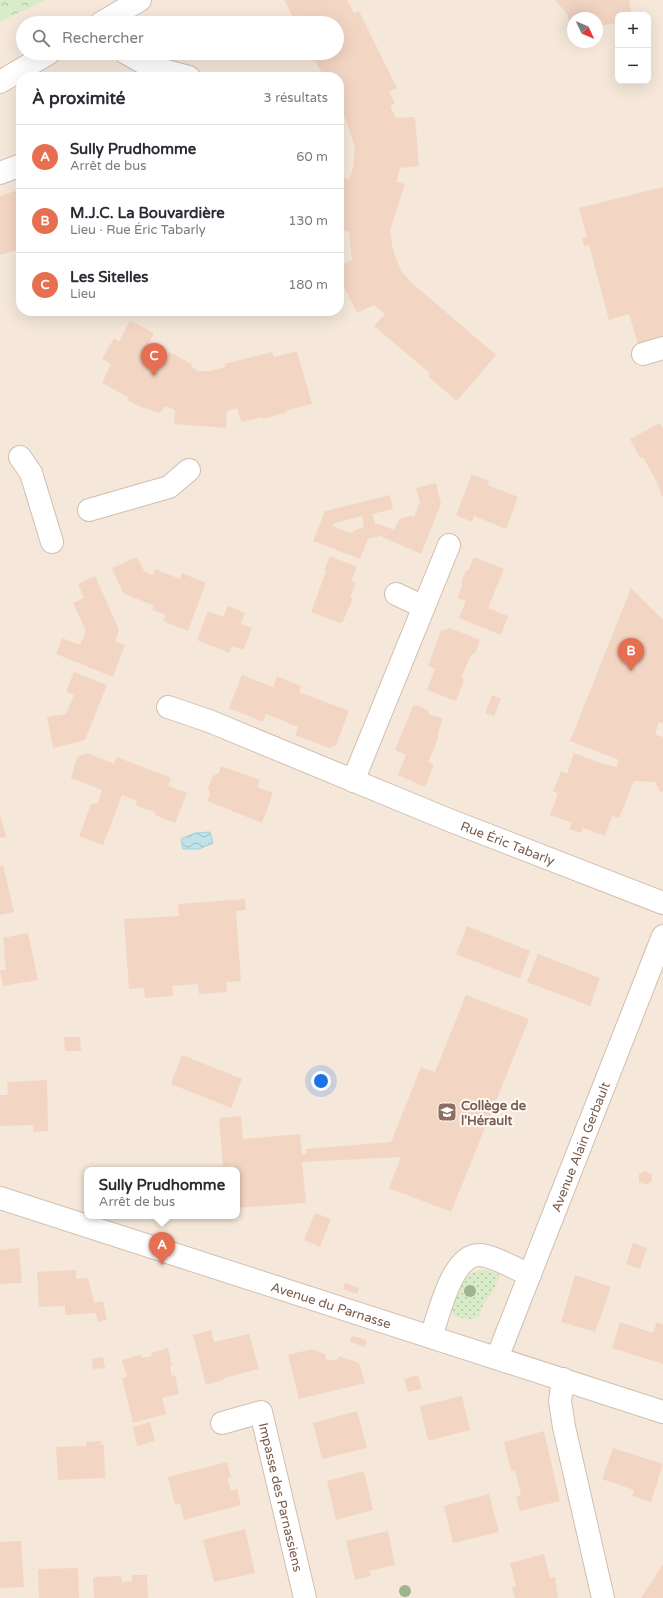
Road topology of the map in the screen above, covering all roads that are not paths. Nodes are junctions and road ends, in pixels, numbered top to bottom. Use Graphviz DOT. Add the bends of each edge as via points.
graph roads {
  1 [pos="140,0"];
  2 [pos="113,16"];
  3 [pos="37,60"];
  4 [pos="138,60"];
  5 [pos="17,72"];
  6 [pos="171,72"];
  7 [pos="16,73"];
  8 [pos="0,82"];
  9 [pos="16,167"];
  10 [pos="0,173"];
  11 [pos="20,456"];
  12 [pos="189,470"];
  13 [pos="89,510"];
  14 [pos="52,542"];
  15 [pos="449,545"];
  16 [pos="396,594"];
  17 [pos="424,607"];
  18 [pos="168,707"];
  19 [pos="353,781"];
  20 [pos="663,903"];
  21 [pos="663,936"];
  22 [pos="0,1198"];
  23 [pos="530,1275"];
  24 [pos="431,1336"];
  25 [pos="497,1358"];
  26 [pos="563,1379"];
  27 [pos="663,1412"];
  28 [pos="222,1423"];
  29 [pos="305,1598"];
  30 [pos="603,1598"];
  1 -- 2 [label="street"];
  3 -- 5 [label="street"];
  4 -- 6 [label="street"];
  7 -- 8 [label="street"];
  9 -- 10 [label="street"];
  11 -- 14 [label="street" via="31,474"];
  12 -- 13 [label="street" via="169,487"];
  15 -- 17 [label="street"];
  16 -- 17 [label="street"];
  17 -- 19 [label="street"];
  18 -- 19 [label="street, Rue Éric Tabarly"];
  19 -- 20 [label="street, Rue Éric Tabarly"];
  21 -- 23 [label="street, Avenue Alain Gerbault"];
  22 -- 24 [label="street, Avenue du Parnasse"];
  23 -- 24 [label="street" via="493,1258 471,1256 452,1276"];
  23 -- 25 [label="street, Avenue Alain Gerbault"];
  24 -- 25 [label="street, Avenue du Parnasse"];
  25 -- 26 [label="street, Avenue du Parnasse"];
  26 -- 27 [label="street, Avenue du Parnasse"];
  26 -- 30 [label="street" via="560,1401 564,1427"];
  28 -- 29 [label="street, Impasse des Parnassiens" via="261,1412"];
}
